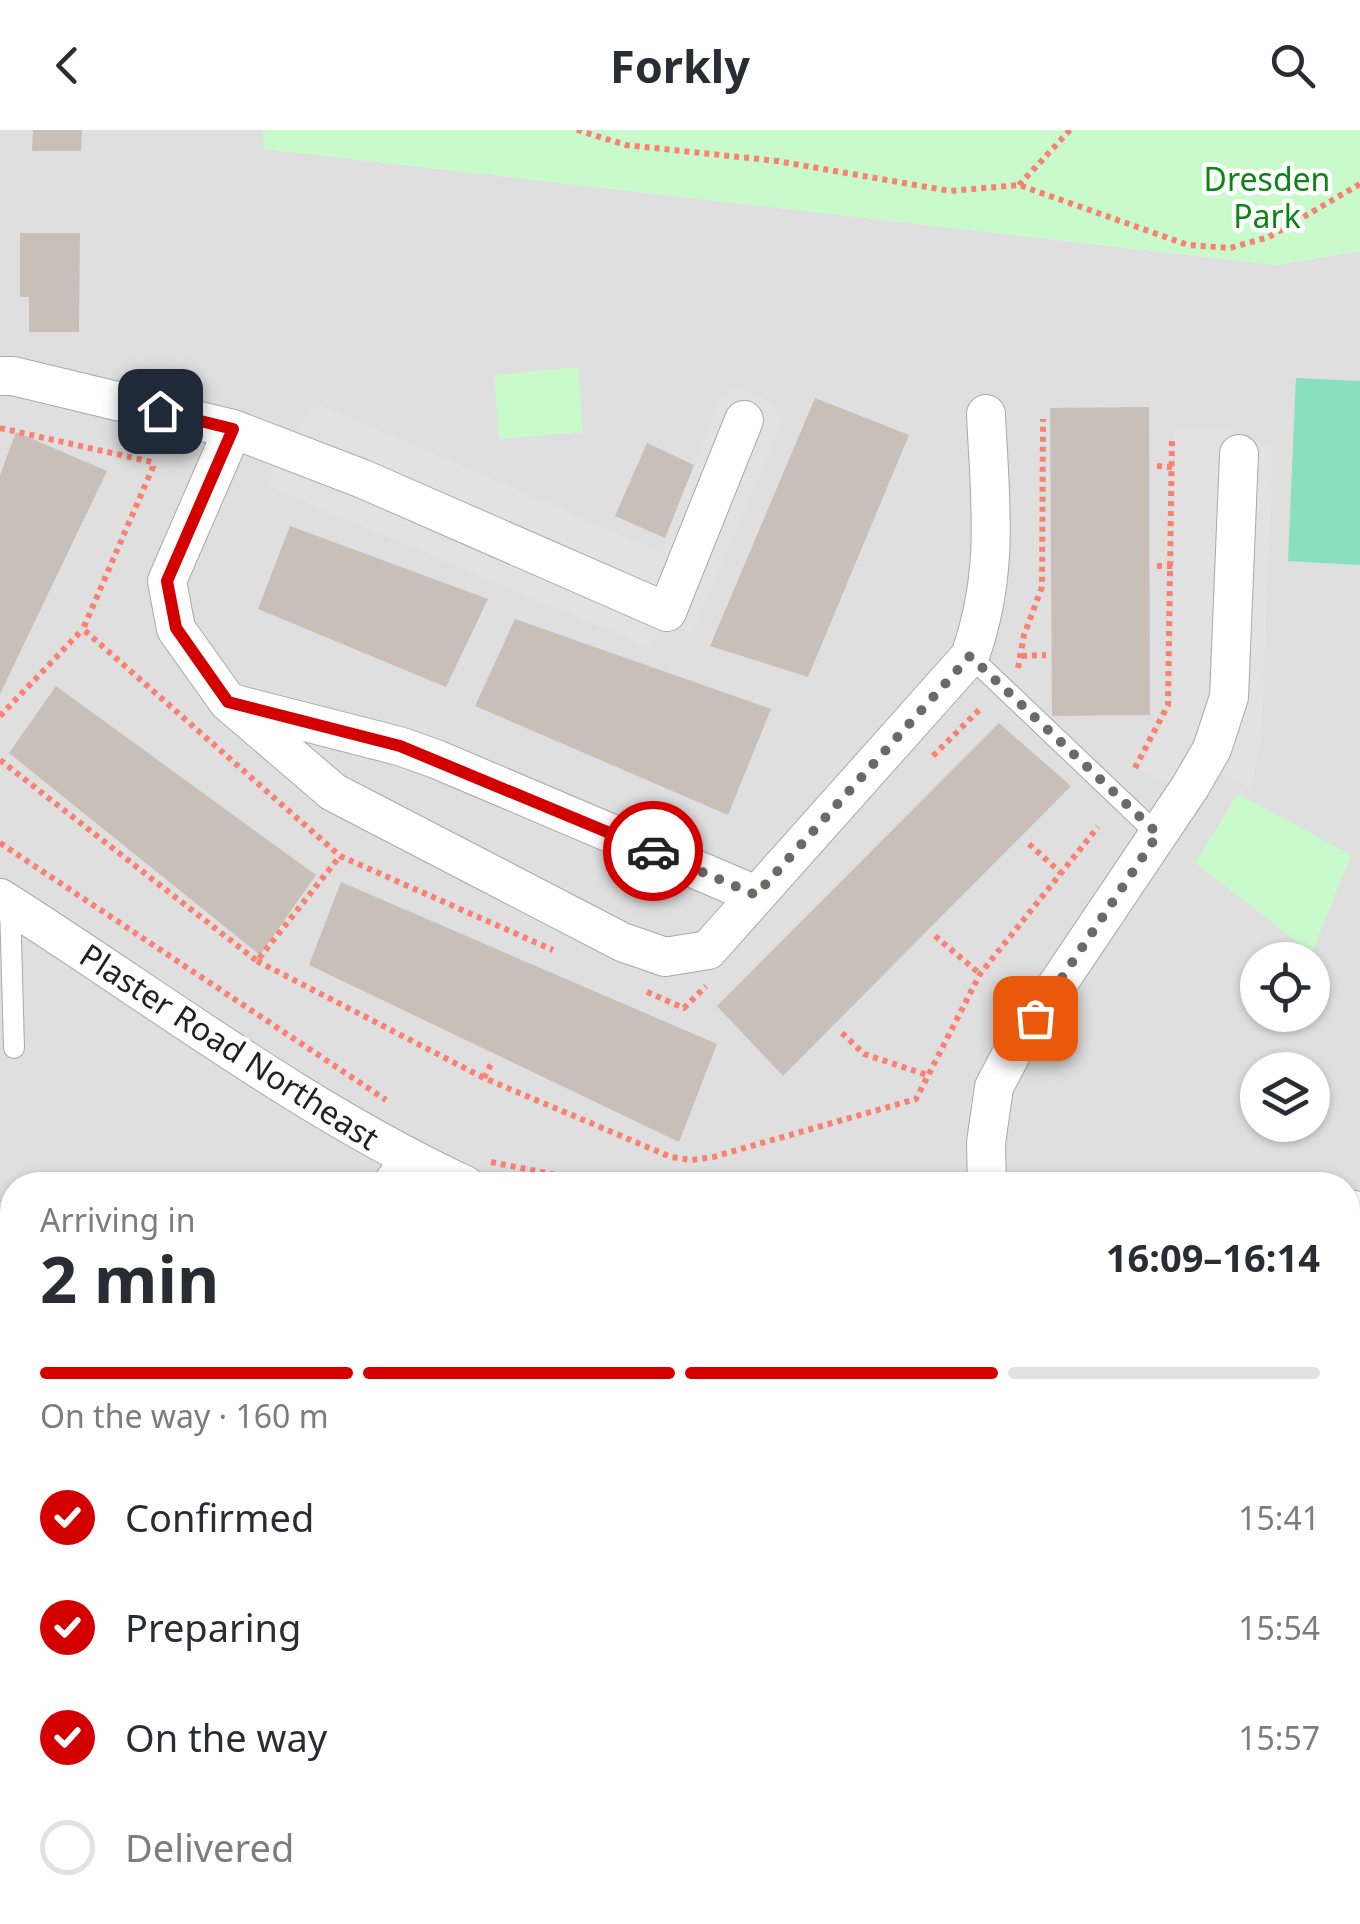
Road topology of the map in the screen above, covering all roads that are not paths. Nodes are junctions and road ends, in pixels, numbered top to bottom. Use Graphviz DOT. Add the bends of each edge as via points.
graph roads {
  1 [pos="0,376"];
  2 [pos="986,414"];
  3 [pos="744,420"];
  4 [pos="233,429"];
  5 [pos="1239,454"];
  6 [pos="970,656"];
  7 [pos="228,702"];
  8 [pos="1158,834"];
  9 [pos="756,895"];
  10 [pos="5,901"];
  11 [pos="14,1048"];
  12 [pos="391,1170"];
  13 [pos="472,1170"];
  14 [pos="987,1172"];
  1 -- 4 [label="street"];
  2 -- 6 [label="street" via="993,551"];
  3 -- 4 [label="street" via="667,612"];
  4 -- 7 [label="street" via="167,581 176,628"];
  5 -- 8 [label="street" via="1229,697 1212,749"];
  6 -- 8 [label="lane"];
  6 -- 9 [label="street"];
  7 -- 9 [label="street" via="436,759"];
  7 -- 9 [label="street" via="333,792 622,942 665,956 708,950"];
  8 -- 14 [label="street" via="994,1087"];
  10 -- 11 [label="lane"];
  10 -- 12 [label="street, Plaster Road Northeast" via="314,1103"];
  12 -- 13 [label="street, Plaster Road Northeast"];
}
